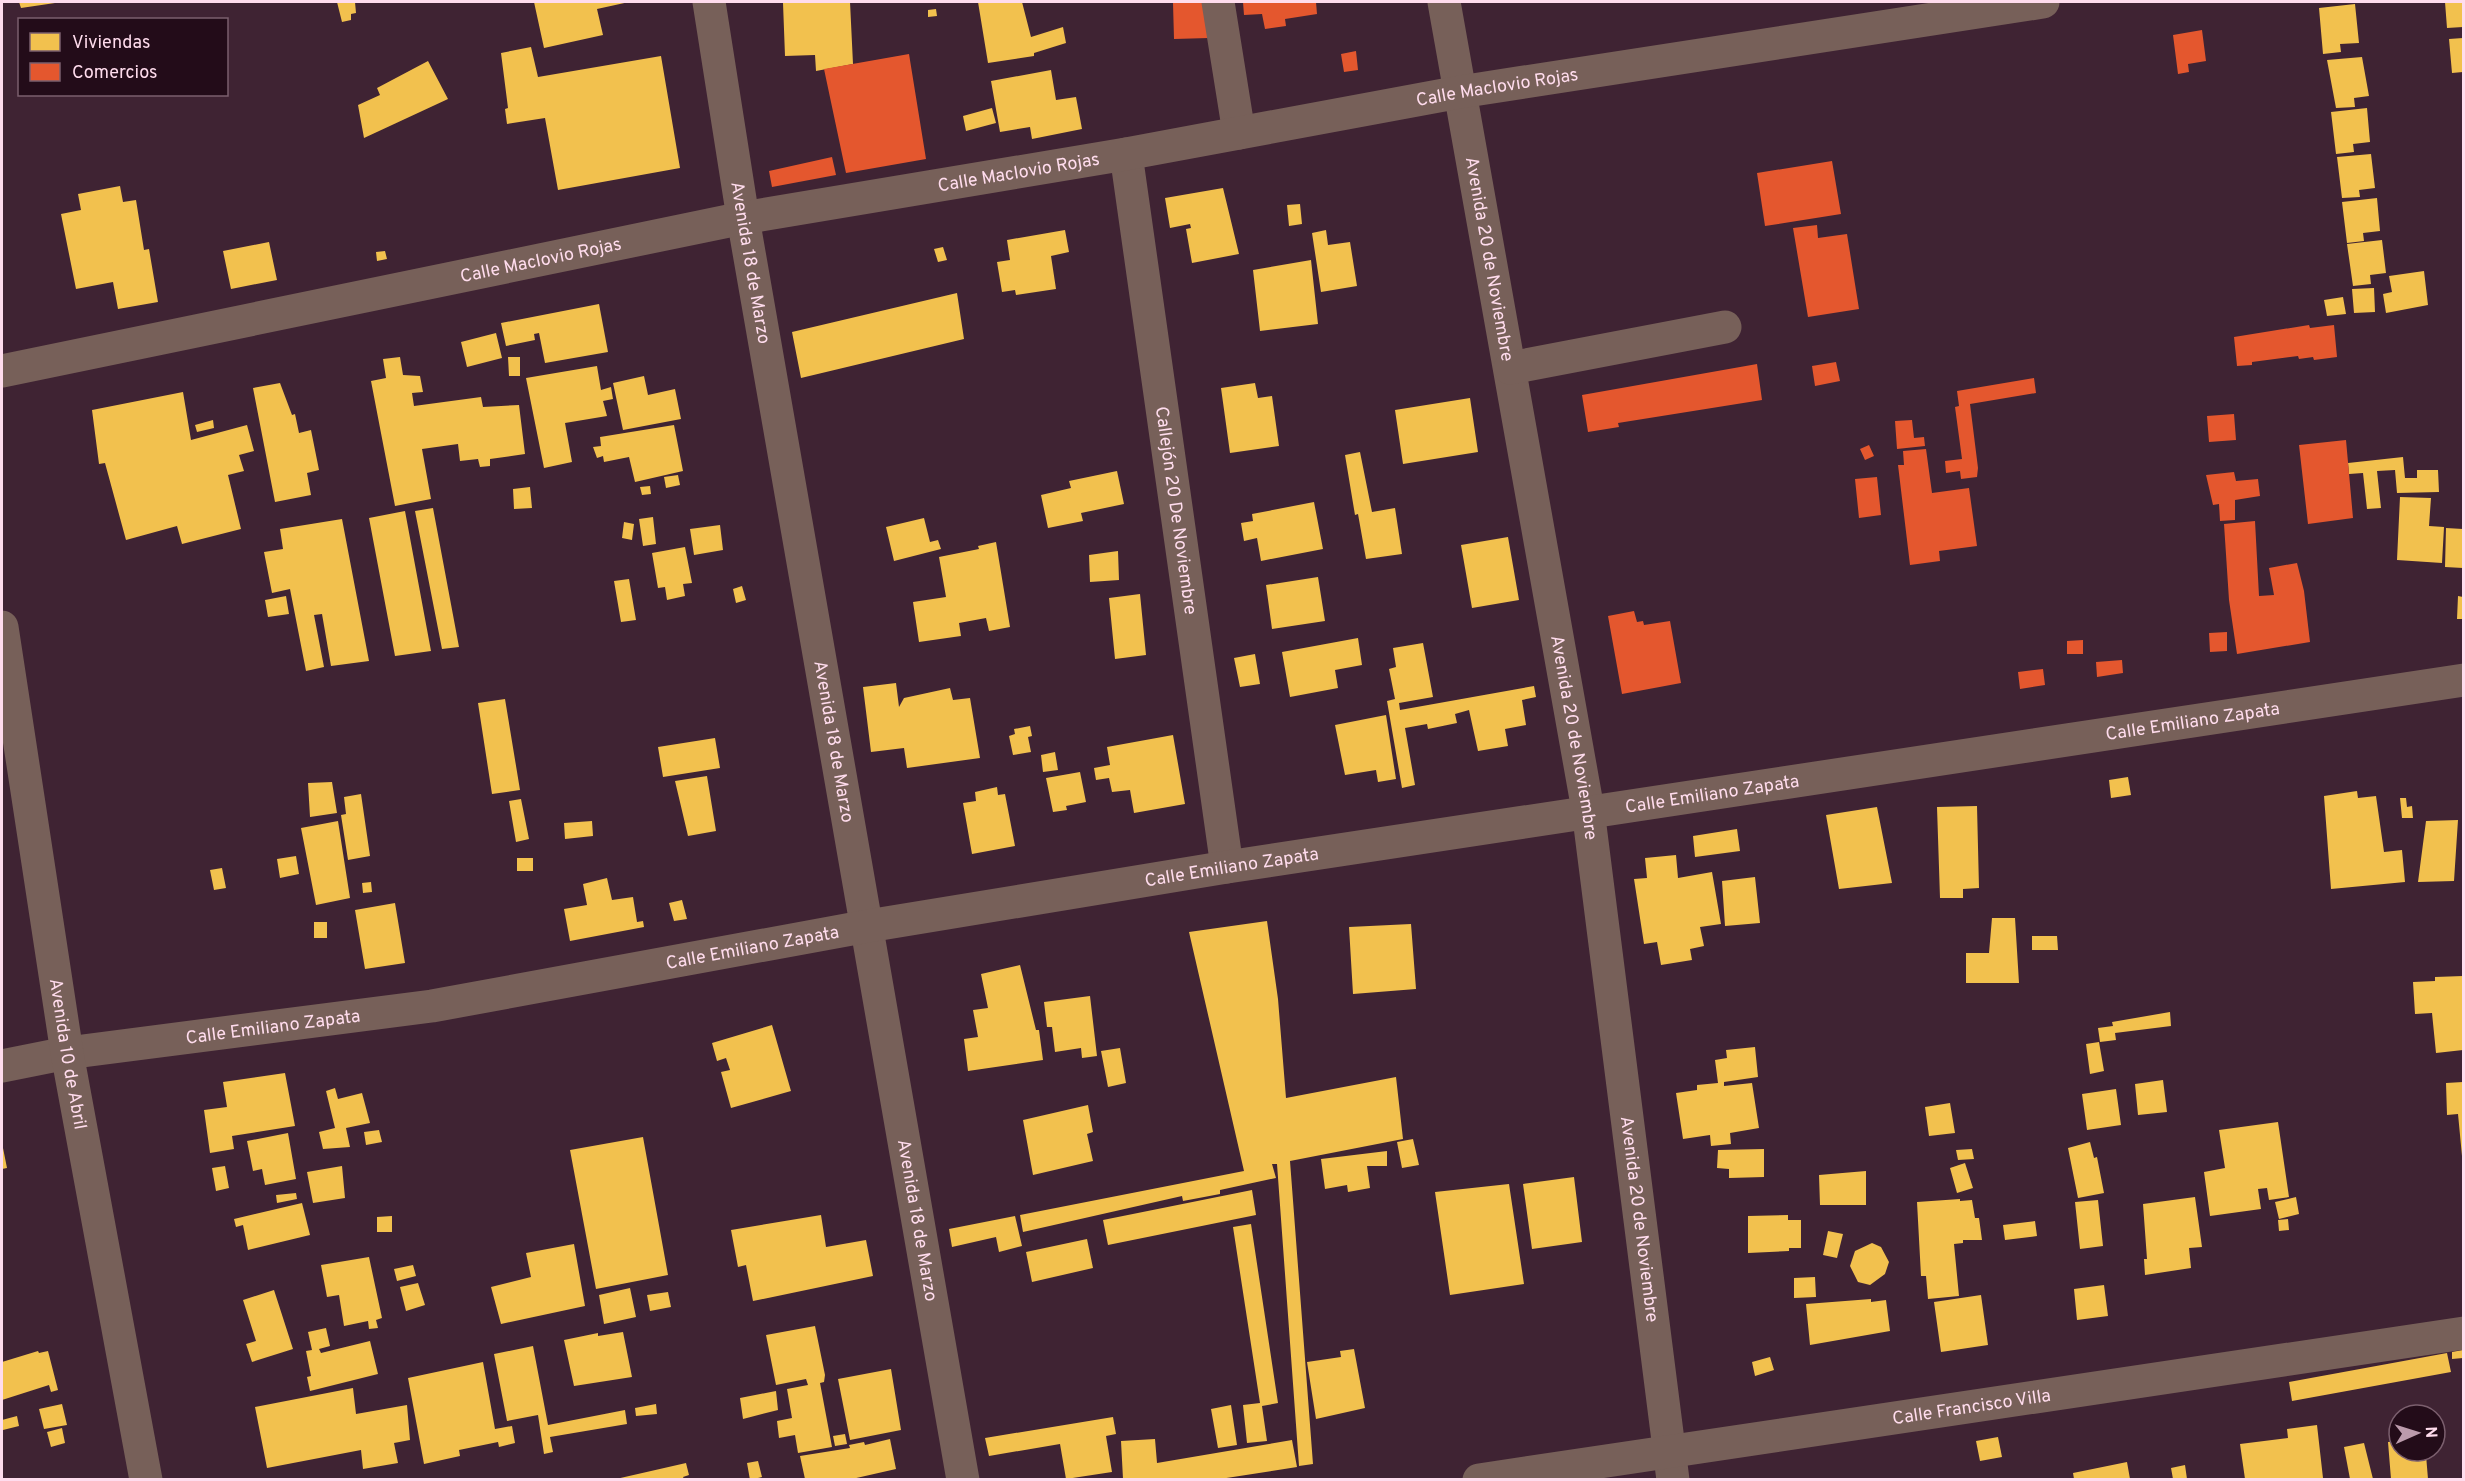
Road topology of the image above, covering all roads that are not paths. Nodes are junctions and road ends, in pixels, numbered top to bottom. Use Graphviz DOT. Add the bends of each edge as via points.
graph roads {
  1 [pos="709,2"];
  2 [pos="1218,2"];
  3 [pos="1444,2"];
  4 [pos="2022,3"];
  5 [pos="1460,92"];
  6 [pos="1239,133"];
  7 [pos="1126,154"];
  8 [pos="743,218"];
  9 [pos="1725,327"];
  10 [pos="1510,368"];
  11 [pos="2,371"];
  12 [pos="2,627"];
  13 [pos="2463,680"];
  14 [pos="1588,810"];
  15 [pos="1227,867"];
  16 [pos="868,926"];
  17 [pos="67,1053"];
  18 [pos="2,1066"];
  19 [pos="2463,1333"];
  20 [pos="1672,1466"];
  21 [pos="146,1479"];
  22 [pos="963,1479"];
  23 [pos="1479,1479"];
  1 -- 8 [label="street, Avenida 18 de Marzo"];
  2 -- 6 [label="street"];
  3 -- 5 [label="street, Avenida 20 de Noviembre"];
  4 -- 5 [label="street, Calle Maclovio Rojas"];
  5 -- 6 [label="street, Calle Maclovio Rojas"];
  5 -- 10 [label="street, Avenida 20 de Noviembre"];
  6 -- 7 [label="street, Calle Maclovio Rojas"];
  7 -- 8 [label="street, Calle Maclovio Rojas"];
  7 -- 15 [label="street, Callejón 20 De Noviembre"];
  8 -- 11 [label="street, Calle Maclovio Rojas"];
  8 -- 16 [label="street, Avenida 18 de Marzo"];
  9 -- 10 [label="street"];
  10 -- 14 [label="street, Avenida 20 de Noviembre"];
  12 -- 17 [label="street, Avenida 10 de Abril"];
  13 -- 14 [label="street, Calle Emiliano Zapata"];
  14 -- 15 [label="street, Calle Emiliano Zapata"];
  14 -- 20 [label="street, Avenida 20 de Noviembre"];
  15 -- 16 [label="street, Calle Emiliano Zapata"];
  16 -- 17 [label="street, Calle Emiliano Zapata" via="432,1006"];
  16 -- 22 [label="street, Avenida 18 de Marzo"];
  17 -- 18 [label="street, Calle Emiliano Zapata"];
  17 -- 21 [label="street, Avenida 10 de Abril"];
  19 -- 20 [label="street, Calle Francisco Villa"];
  20 -- 23 [label="street, Calle Francisco Villa"];
}
